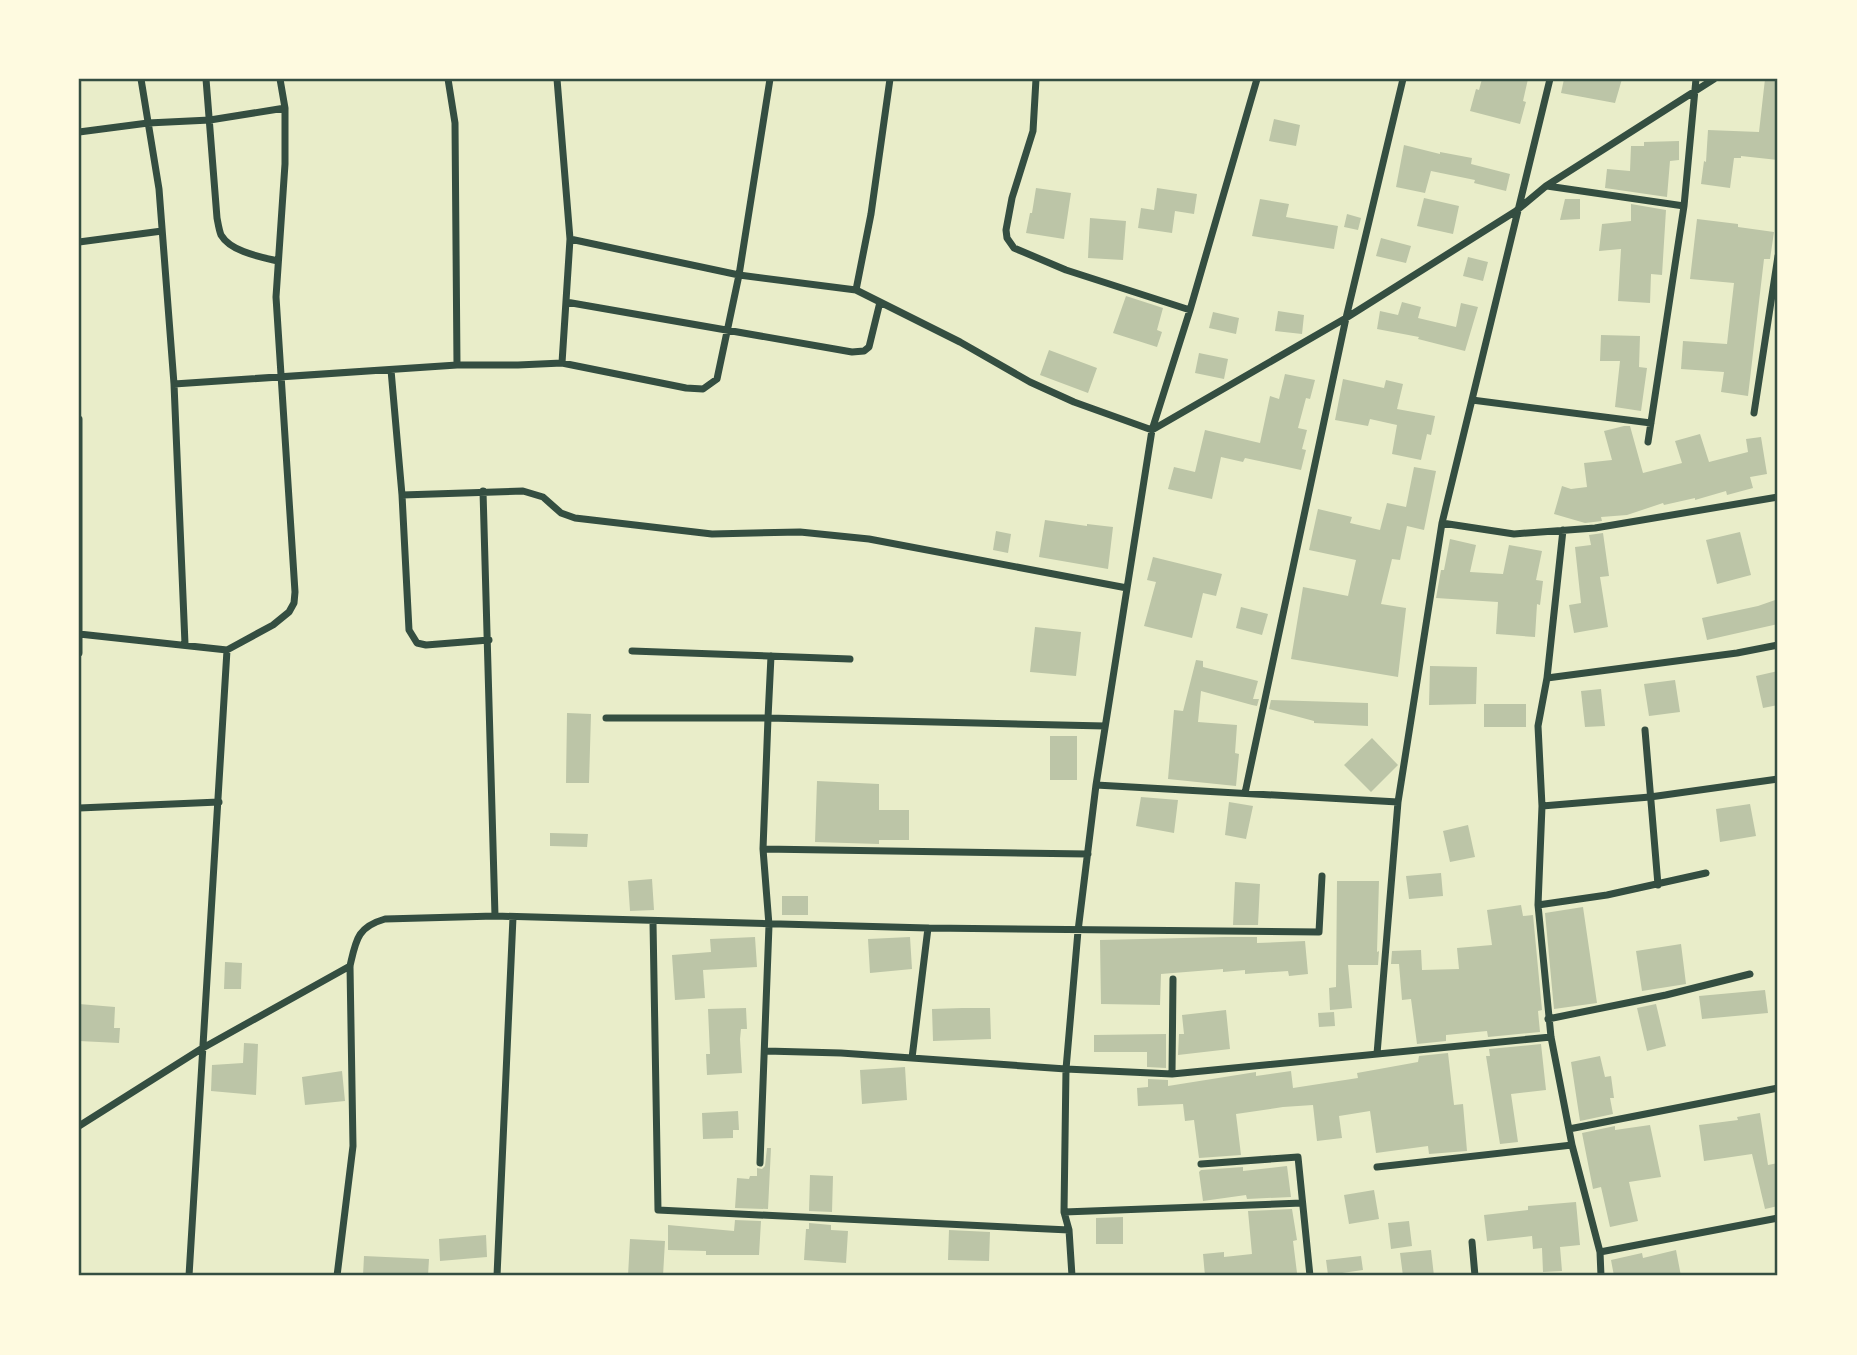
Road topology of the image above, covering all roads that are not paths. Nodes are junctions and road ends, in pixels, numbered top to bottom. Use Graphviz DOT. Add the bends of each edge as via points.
graph roads {
  1 [pos="141,79"];
  2 [pos="206,79"];
  3 [pos="280,79"];
  4 [pos="448,79"];
  5 [pos="557,79"];
  6 [pos="770,79"];
  7 [pos="890,79"];
  8 [pos="1036,79"];
  9 [pos="1257,79"];
  10 [pos="1403,79"];
  11 [pos="1550,79"];
  12 [pos="1696,79"];
  13 [pos="1714,79"];
  14 [pos="1694,90"];
  15 [pos="285,108"];
  16 [pos="209,120"];
  17 [pos="148,123"];
  18 [pos="79,132"];
  19 [pos="1546,186"];
  20 [pos="1684,205"];
  21 [pos="1516,211"];
  22 [pos="162,231"];
  23 [pos="570,239"];
  24 [pos="79,242"];
  25 [pos="1778,256"];
  26 [pos="278,261"];
  27 [pos="738,275"];
  28 [pos="856,290"];
  29 [pos="566,302"];
  30 [pos="880,302"];
  31 [pos="1190,310"];
  32 [pos="1346,318"];
  33 [pos="727,330"];
  34 [pos="562,363"];
  35 [pos="457,365"];
  36 [pos="391,370"];
  37 [pos="281,379"];
  38 [pos="174,384"];
  39 [pos="1472,400"];
  40 [pos="1754,413"];
  41 [pos="79,419"];
  42 [pos="1651,423"];
  43 [pos="1152,430"];
  44 [pos="1648,442"];
  45 [pos="483,491"];
  46 [pos="402,495"];
  47 [pos="1778,497"];
  48 [pos="1442,523"];
  49 [pos="1563,530"];
  50 [pos="1127,588"];
  51 [pos="79,634"];
  52 [pos="489,640"];
  53 [pos="185,644"];
  54 [pos="1778,645"];
  55 [pos="228,650"];
  56 [pos="632,652"];
  57 [pos="79,653"];
  58 [pos="771,656"];
  59 [pos="850,659"];
  60 [pos="1546,678"];
  61 [pos="606,718"];
  62 [pos="768,718"];
  63 [pos="1105,726"];
  64 [pos="1645,730"];
  65 [pos="1778,779"];
  66 [pos="1096,785"];
  67 [pos="1245,793"];
  68 [pos="1650,797"];
  69 [pos="219,802"];
  70 [pos="1398,802"];
  71 [pos="1542,806"];
  72 [pos="79,808"];
  73 [pos="763,849"];
  74 [pos="1088,854"];
  75 [pos="1706,873"];
  76 [pos="1322,876"];
  77 [pos="1658,885"];
  78 [pos="1538,905"];
  79 [pos="495,916"];
  80 [pos="513,917"];
  81 [pos="653,922"];
  82 [pos="769,925"];
  83 [pos="929,928"];
  84 [pos="1079,931"];
  85 [pos="350,966"];
  86 [pos="1750,974"];
  87 [pos="1173,979"];
  88 [pos="1548,1019"];
  89 [pos="1551,1037"];
  90 [pos="201,1049"];
  91 [pos="766,1051"];
  92 [pos="1377,1054"];
  93 [pos="912,1058"];
  94 [pos="1066,1069"];
  95 [pos="1172,1074"];
  96 [pos="1778,1088"];
  97 [pos="79,1126"];
  98 [pos="1569,1129"];
  99 [pos="1572,1145"];
  100 [pos="760,1163"];
  101 [pos="1201,1164"];
  102 [pos="1377,1167"];
  103 [pos="1302,1203"];
  104 [pos="1064,1212"];
  105 [pos="1778,1218"];
  106 [pos="1069,1230"];
  107 [pos="1472,1242"];
  108 [pos="1600,1252"];
  109 [pos="189,1276"];
  110 [pos="337,1276"];
  111 [pos="497,1276"];
  112 [pos="1072,1276"];
  113 [pos="1310,1276"];
  114 [pos="1475,1276"];
  115 [pos="1601,1276"];
  1 -- 17 [label="street"];
  2 -- 16 [label="street"];
  3 -- 15 [label="street"];
  4 -- 35 [label="street" via="455,123"];
  5 -- 23 [label="street"];
  6 -- 27 [label="street"];
  7 -- 28 [label="street"];
  8 -- 31 [label="street" via="1033,131 1012,198 1007,238 1014,248 1066,270"];
  9 -- 31 [label="street"];
  10 -- 32 [label="street"];
  11 -- 21 [label="street"];
  12 -- 14 [label="street"];
  13 -- 14 [label="street"];
  14 -- 19 [label="street"];
  14 -- 20 [label="street"];
  15 -- 16 [label="street"];
  15 -- 26 [label="street"];
  16 -- 17 [label="street"];
  16 -- 26 [label="street" via="221,235 250,254"];
  17 -- 18 [label="street"];
  17 -- 22 [label="street"];
  19 -- 20 [label="street"];
  19 -- 21 [label="street"];
  20 -- 42 [label="street"];
  21 -- 32 [label="street"];
  21 -- 39 [label="street"];
  22 -- 24 [label="street"];
  22 -- 38 [label="street"];
  23 -- 27 [label="street"];
  23 -- 29 [label="street"];
  25 -- 40 [label="street"];
  26 -- 37 [label="street"];
  27 -- 28 [label="street"];
  27 -- 33 [label="street"];
  28 -- 30 [label="street"];
  29 -- 33 [label="street"];
  29 -- 34 [label="street"];
  30 -- 33 [label="street" via="869,348 864,351"];
  30 -- 43 [label="street" via="1030,382"];
  31 -- 43 [label="street"];
  32 -- 43 [label="street"];
  32 -- 67 [label="street"];
  33 -- 34 [label="street" via="717,379 703,389"];
  34 -- 35 [label="street"];
  35 -- 36 [label="street"];
  36 -- 37 [label="street"];
  36 -- 46 [label="street"];
  37 -- 38 [label="street"];
  37 -- 55 [label="street" via="294,603 273,625"];
  38 -- 53 [label="street"];
  39 -- 42 [label="street"];
  39 -- 48 [label="street"];
  41 -- 51 [label="street"];
  42 -- 44 [label="street"];
  43 -- 50 [label="street"];
  45 -- 46 [label="street"];
  45 -- 50 [label="street" via="523,491 543,497 561,513 575,518 712,534 800,532 869,539"];
  45 -- 52 [label="street"];
  46 -- 52 [label="street" via="411,637 426,645"];
  47 -- 49 [label="street"];
  48 -- 49 [label="street" via="1514,534"];
  48 -- 70 [label="street"];
  49 -- 60 [label="street"];
  50 -- 63 [label="street"];
  51 -- 53 [label="street"];
  51 -- 57 [label="street"];
  52 -- 79 [label="street"];
  53 -- 55 [label="street"];
  54 -- 60 [label="street"];
  55 -- 69 [label="street"];
  56 -- 58 [label="street"];
  58 -- 59 [label="street"];
  58 -- 62 [label="street"];
  60 -- 71 [label="street" via="1538,726"];
  61 -- 62 [label="street"];
  62 -- 63 [label="street"];
  62 -- 73 [label="street"];
  63 -- 66 [label="street"];
  64 -- 68 [label="street"];
  65 -- 68 [label="street"];
  66 -- 67 [label="street"];
  66 -- 74 [label="street"];
  67 -- 70 [label="street"];
  68 -- 71 [label="street"];
  68 -- 77 [label="street"];
  69 -- 72 [label="street"];
  69 -- 90 [label="street"];
  70 -- 92 [label="street"];
  71 -- 78 [label="street"];
  73 -- 74 [label="street"];
  73 -- 82 [label="street"];
  74 -- 84 [label="street"];
  75 -- 77 [label="street"];
  76 -- 84 [label="street" via="1319,932"];
  77 -- 78 [label="street"];
  78 -- 88 [label="street"];
  79 -- 80 [label="street"];
  79 -- 85 [label="street" via="372,922 361,931"];
  80 -- 81 [label="street"];
  80 -- 111 [label="street"];
  81 -- 82 [label="street"];
  81 -- 106 [label="street" via="658,1210"];
  82 -- 83 [label="street"];
  82 -- 91 [label="street"];
  83 -- 84 [label="street"];
  83 -- 93 [label="street"];
  84 -- 94 [label="street"];
  85 -- 90 [label="street"];
  85 -- 110 [label="street" via="354,1146"];
  86 -- 88 [label="street"];
  87 -- 95 [label="street"];
  88 -- 89 [label="street"];
  89 -- 92 [label="street"];
  89 -- 98 [label="street"];
  90 -- 97 [label="street"];
  90 -- 109 [label="street"];
  91 -- 93 [label="street"];
  91 -- 100 [label="street"];
  92 -- 95 [label="street"];
  93 -- 94 [label="street"];
  94 -- 95 [label="street"];
  94 -- 104 [label="street"];
  96 -- 98 [label="street"];
  98 -- 99 [label="street"];
  99 -- 102 [label="street"];
  99 -- 108 [label="street"];
  101 -- 103 [label="street" via="1298,1157"];
  103 -- 104 [label="street"];
  103 -- 113 [label="street"];
  104 -- 106 [label="street"];
  105 -- 108 [label="street"];
  106 -- 112 [label="street"];
  107 -- 114 [label="street"];
  108 -- 115 [label="street"];
}
